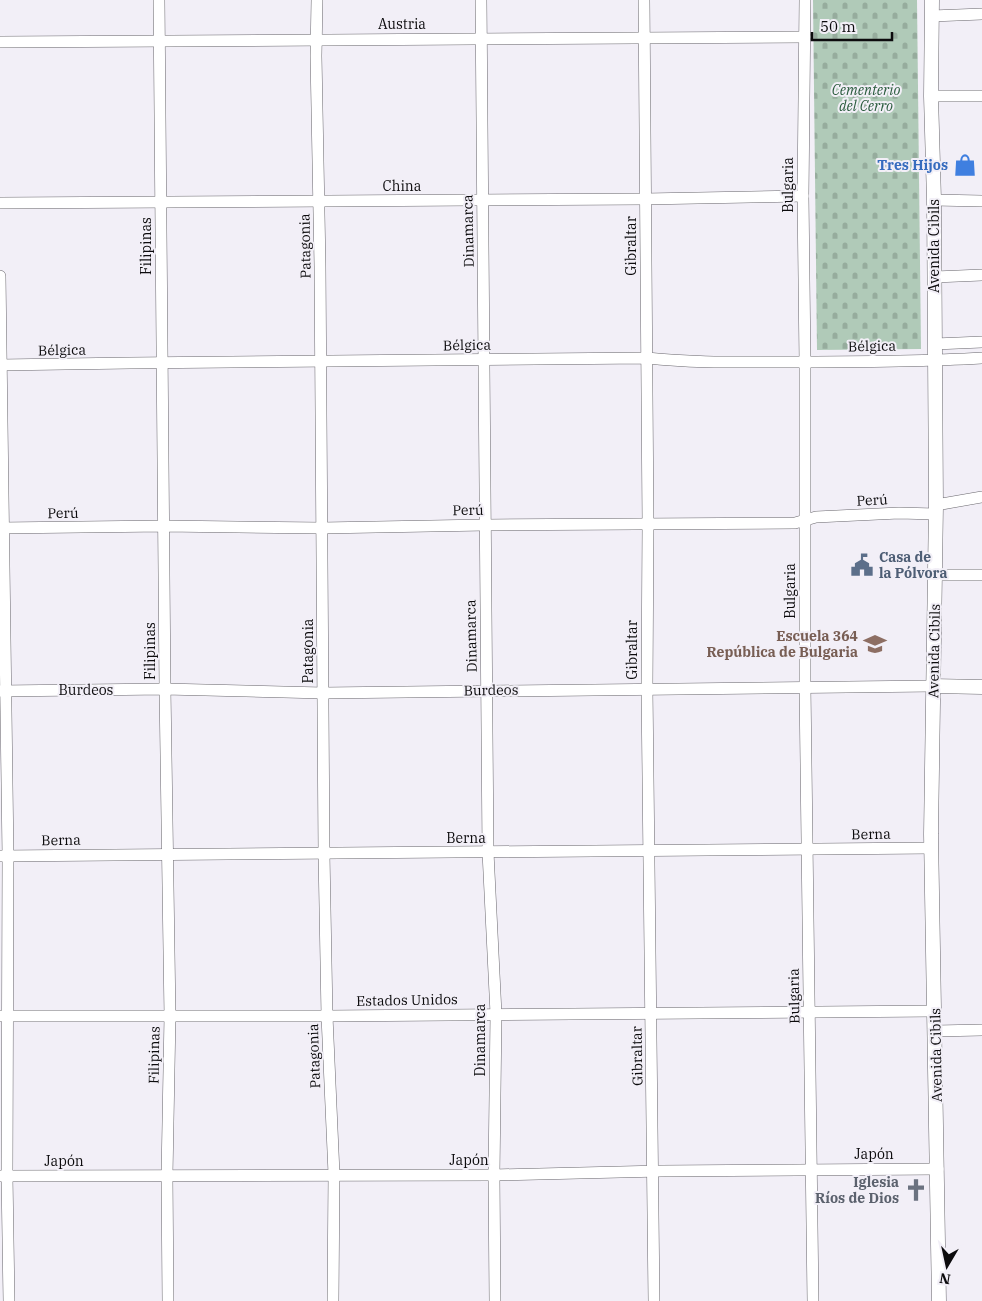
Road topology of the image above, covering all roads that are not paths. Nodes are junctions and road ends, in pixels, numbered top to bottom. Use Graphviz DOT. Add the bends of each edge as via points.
graph roads {
  1 [pos="159,0"];
  2 [pos="317,0"];
  3 [pos="481,0"];
  4 [pos="644,0"];
  5 [pos="805,0"];
  6 [pos="932,0"];
  7 [pos="982,14"];
  8 [pos="932,16"];
  9 [pos="805,37"];
  10 [pos="644,38"];
  11 [pos="317,40"];
  12 [pos="481,40"];
  13 [pos="0,42"];
  14 [pos="160,42"];
  15 [pos="932,96"];
  16 [pos="982,96"];
  17 [pos="803,196"];
  18 [pos="645,200"];
  19 [pos="934,200"];
  20 [pos="320,201"];
  21 [pos="482,201"];
  22 [pos="982,201"];
  23 [pos="161,202"];
  24 [pos="0,204"];
  25 [pos="982,275"];
  26 [pos="0,276"];
  27 [pos="935,276"];
  28 [pos="982,342"];
  29 [pos="935,344"];
  30 [pos="647,358"];
  31 [pos="982,358"];
  32 [pos="484,360"];
  33 [pos="321,361"];
  34 [pos="935,361"];
  35 [pos="162,362"];
  36 [pos="805,362"];
  37 [pos="1,365"];
  38 [pos="982,497"];
  39 [pos="936,510"];
  40 [pos="804,520"];
  41 [pos="648,524"];
  42 [pos="485,525"];
  43 [pos="164,526"];
  44 [pos="2,528"];
  45 [pos="322,528"];
  46 [pos="935,575"];
  47 [pos="982,575"];
  48 [pos="933,686"];
  49 [pos="805,687"];
  50 [pos="982,687"];
  51 [pos="165,689"];
  52 [pos="647,689"];
  53 [pos="3,690"];
  54 [pos="487,690"];
  55 [pos="323,692"];
  56 [pos="932,848"];
  57 [pos="807,849"];
  58 [pos="648,851"];
  59 [pos="488,852"];
  60 [pos="168,854"];
  61 [pos="324,854"];
  62 [pos="4,856"];
  63 [pos="809,1011"];
  64 [pos="935,1011"];
  65 [pos="652,1013"];
  66 [pos="496,1014"];
  67 [pos="4,1016"];
  68 [pos="170,1016"];
  69 [pos="327,1016"];
  70 [pos="982,1030"];
  71 [pos="936,1031"];
  72 [pos="812,1169"];
  73 [pos="938,1170"];
  74 [pos="653,1171"];
  75 [pos="334,1174"];
  76 [pos="167,1175"];
  77 [pos="494,1175"];
  78 [pos="4,1176"];
  79 [pos="9,1301"];
  80 [pos="168,1301"];
  81 [pos="333,1301"];
  82 [pos="495,1301"];
  83 [pos="654,1301"];
  84 [pos="813,1301"];
  85 [pos="939,1301"];
  1 -- 14 [label="street, Filipinas"];
  2 -- 11 [label="street, Patagonia"];
  3 -- 12 [label="street, Dinamarca"];
  4 -- 10 [label="street, Gibraltar"];
  5 -- 9 [label="street, Bulgaria"];
  6 -- 8 [label="street, Avenida Cibils"];
  7 -- 8 [label="street"];
  8 -- 15 [label="street, Avenida Cibils"];
  9 -- 10 [label="street, Austria"];
  9 -- 17 [label="street, Bulgaria"];
  10 -- 12 [label="street, Austria"];
  10 -- 18 [label="street, Gibraltar"];
  11 -- 12 [label="street, Austria"];
  11 -- 14 [label="street, Austria"];
  11 -- 20 [label="street, Patagonia"];
  12 -- 21 [label="street, Dinamarca"];
  13 -- 14 [label="street, Austria"];
  14 -- 23 [label="street, Filipinas"];
  15 -- 16 [label="street"];
  15 -- 19 [label="street, Avenida Cibils"];
  17 -- 18 [label="street, China"];
  17 -- 36 [label="street, Bulgaria"];
  18 -- 21 [label="street, China"];
  18 -- 30 [label="street, Gibraltar"];
  19 -- 22 [label="street"];
  19 -- 27 [label="street, Avenida Cibils"];
  20 -- 21 [label="street, China"];
  20 -- 23 [label="street, China"];
  20 -- 33 [label="street, Patagonia"];
  21 -- 32 [label="street, Dinamarca"];
  23 -- 24 [label="street, China"];
  23 -- 35 [label="street, Filipinas"];
  25 -- 27 [label="street"];
  26 -- 37 [label="street"];
  27 -- 29 [label="street, Avenida Cibils"];
  28 -- 29 [label="street"];
  29 -- 34 [label="street, Avenida Cibils"];
  30 -- 32 [label="street, Bélgica"];
  30 -- 36 [label="street, Bélgica" via="680,362"];
  30 -- 41 [label="street, Gibraltar"];
  31 -- 34 [label="street, Bélgica"];
  32 -- 33 [label="street, Bélgica"];
  32 -- 42 [label="street, Dinamarca"];
  33 -- 35 [label="street, Bélgica"];
  33 -- 45 [label="street, Patagonia"];
  34 -- 36 [label="street, Bélgica"];
  34 -- 39 [label="street, Avenida Cibils"];
  35 -- 37 [label="street, Bélgica"];
  35 -- 43 [label="street, Filipinas"];
  36 -- 40 [label="street, Bulgaria"];
  37 -- 44 [label="street"];
  38 -- 39 [label="street, Perú"];
  39 -- 40 [label="street, Perú"];
  39 -- 46 [label="street, Avenida Cibils"];
  40 -- 41 [label="street, Perú" via="794,523"];
  40 -- 49 [label="street, Bulgaria"];
  41 -- 42 [label="street, Perú"];
  41 -- 52 [label="street, Gibraltar"];
  42 -- 45 [label="street, Perú"];
  42 -- 54 [label="street, Dinamarca"];
  43 -- 44 [label="street, Perú"];
  43 -- 45 [label="street, Perú"];
  43 -- 51 [label="street, Filipinas"];
  44 -- 53 [label="street"];
  45 -- 55 [label="street, Patagonia"];
  46 -- 47 [label="street"];
  46 -- 48 [label="street, Avenida Cibils"];
  48 -- 49 [label="street, Burdeos"];
  48 -- 50 [label="street, Burdeos"];
  48 -- 56 [label="street, Avenida Cibils"];
  49 -- 52 [label="street, Burdeos"];
  49 -- 57 [label="street, Bulgaria"];
  51 -- 53 [label="street, Burdeos"];
  51 -- 55 [label="street, Burdeos"];
  51 -- 60 [label="street, Filipinas"];
  52 -- 54 [label="street, Burdeos"];
  52 -- 58 [label="street, Gibraltar"];
  53 -- 62 [label="street"];
  54 -- 55 [label="street, Burdeos"];
  54 -- 59 [label="street, Dinamarca"];
  55 -- 61 [label="street, Patagonia"];
  56 -- 57 [label="street, Berna"];
  56 -- 64 [label="street, Avenida Cibils"];
  57 -- 58 [label="street, Berna"];
  57 -- 63 [label="street, Bulgaria"];
  58 -- 59 [label="street, Berna"];
  58 -- 65 [label="street, Gibraltar"];
  59 -- 61 [label="street, Berna"];
  59 -- 66 [label="street, Dinamarca"];
  60 -- 61 [label="street, Berna"];
  60 -- 62 [label="street, Berna"];
  60 -- 68 [label="street, Filipinas"];
  61 -- 69 [label="street, Patagonia"];
  62 -- 67 [label="street"];
  63 -- 64 [label="street, Estados Unidos"];
  63 -- 65 [label="street, Estados Unidos"];
  63 -- 72 [label="street, Bulgaria"];
  64 -- 71 [label="street, Avenida Cibils"];
  65 -- 66 [label="street, Estados Unidos"];
  65 -- 74 [label="street, Gibraltar"];
  66 -- 69 [label="street, Estados Unidos"];
  66 -- 77 [label="street, Dinamarca"];
  67 -- 68 [label="street, Estados Unidos"];
  67 -- 78 [label="street"];
  68 -- 69 [label="street, Estados Unidos"];
  68 -- 76 [label="street, Filipinas"];
  69 -- 75 [label="street, Patagonia"];
  70 -- 71 [label="street"];
  71 -- 73 [label="street, Avenida Cibils"];
  72 -- 73 [label="street, Japón"];
  72 -- 74 [label="street, Japón"];
  72 -- 84 [label="street, Bulgaria"];
  73 -- 85 [label="street, Avenida Cibils"];
  74 -- 77 [label="street, Japón"];
  74 -- 83 [label="street, Gibraltar"];
  75 -- 76 [label="street, Japón"];
  75 -- 77 [label="street, Japón"];
  75 -- 81 [label="street, Patagonia"];
  76 -- 78 [label="street, Japón"];
  76 -- 80 [label="street, Filipinas"];
  77 -- 82 [label="street, Dinamarca"];
  78 -- 79 [label="street"];
}
